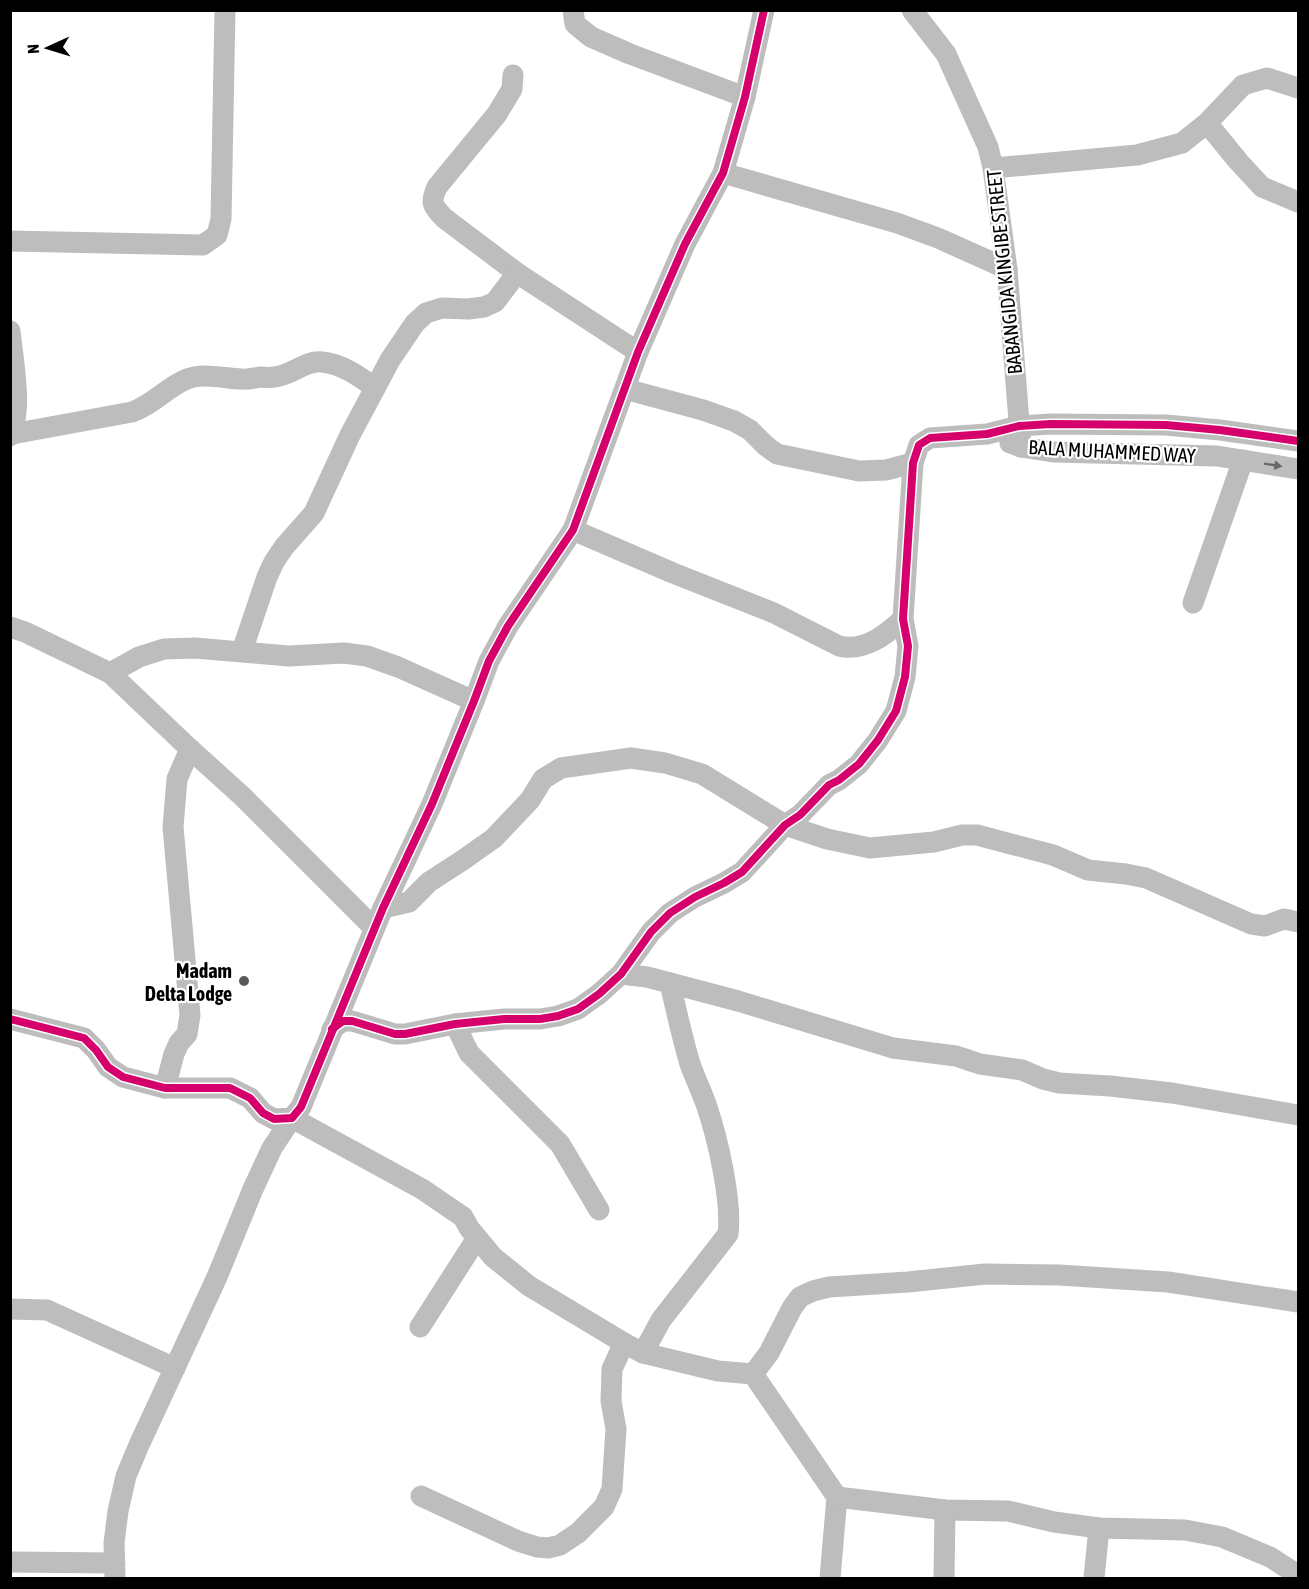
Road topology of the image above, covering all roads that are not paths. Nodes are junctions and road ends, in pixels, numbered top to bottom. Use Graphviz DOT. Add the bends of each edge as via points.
graph roads {
  1 [pos="225,10"];
  2 [pos="573,10"];
  3 [pos="764,10"];
  4 [pos="912,10"];
  5 [pos="513,75"];
  6 [pos="1299,88"];
  7 [pos="745,97"];
  8 [pos="1207,123"];
  9 [pos="993,168"];
  10 [pos="723,173"];
  11 [pos="1299,202"];
  12 [pos="10,241"];
  13 [pos="1007,269"];
  14 [pos="517,273"];
  15 [pos="10,331"];
  16 [pos="638,352"];
  17 [pos="375,388"];
  18 [pos="625,389"];
  19 [pos="11,435"];
  20 [pos="1020,437"];
  21 [pos="1299,441"];
  22 [pos="1243,460"];
  23 [pos="913,463"];
  24 [pos="1299,469"];
  25 [pos="573,530"];
  26 [pos="1193,603"];
  27 [pos="903,619"];
  28 [pos="10,627"];
  29 [pos="242,651"];
  30 [pos="110,673"];
  31 [pos="474,701"];
  32 [pos="190,749"];
  33 [pos="785,825"];
  34 [pos="383,908"];
  35 [pos="1299,922"];
  36 [pos="374,928"];
  37 [pos="621,974"];
  38 [pos="670,983"];
  39 [pos="10,1019"];
  40 [pos="455,1024"];
  41 [pos="332,1029"];
  42 [pos="165,1088"];
  43 [pos="1299,1115"];
  44 [pos="292,1118"];
  45 [pos="599,1210"];
  46 [pos="477,1238"];
  47 [pos="1299,1302"];
  48 [pos="10,1310"];
  49 [pos="420,1328"];
  50 [pos="624,1343"];
  51 [pos="643,1353"];
  52 [pos="175,1368"];
  53 [pos="753,1374"];
  54 [pos="421,1496"];
  55 [pos="837,1497"];
  56 [pos="945,1510"];
  57 [pos="1099,1528"];
  58 [pos="10,1562"];
  59 [pos="115,1571"];
  60 [pos="1299,1575"];
  61 [pos="830,1578"];
  62 [pos="944,1578"];
  63 [pos="1094,1578"];
  1 -- 12 [label="street" via="221,219 217,235 203,245"];
  2 -- 7 [label="street" via="575,24 591,37"];
  3 -- 7 [label="street"];
  4 -- 9 [label="street, BABANGIDA KINGIBE STREET" via="946,54 988,147"];
  5 -- 14 [label="street" via="507,99 441,181 432,202 444,218"];
  6 -- 8 [label="street" via="1267,78 1243,85"];
  7 -- 10 [label="street"];
  8 -- 9 [label="street" via="1182,143 1137,155"];
  8 -- 11 [label="street" via="1262,187"];
  9 -- 13 [label="street, BABANGIDA KINGIBE STREET"];
  10 -- 13 [label="street" via="897,223"];
  10 -- 16 [label="street" via="685,244"];
  13 -- 20 [label="street, BABANGIDA KINGIBE STREET"];
  14 -- 16 [label="street"];
  14 -- 17 [label="street" via="495,303 426,312 390,360"];
  15 -- 19 [label="street" via="16,400"];
  16 -- 18 [label="street"];
  17 -- 19 [label="street" via="346,369 319,362 275,377 244,380 199,376 181,382 140,410"];
  17 -- 29 [label="street" via="314,513 274,562"];
  18 -- 23 [label="street" via="734,421 777,454 859,471"];
  18 -- 25 [label="street"];
  20 -- 21 [label="street, BALA MUHAMMED WAY" via="1051,424 1166,425"];
  20 -- 22 [label="street, BALA MUHAMMED WAY" via="1053,452"];
  20 -- 23 [label="street, BALA MUHAMMED WAY" via="987,434 930,438 919,445"];
  22 -- 24 [label="street, BALA MUHAMMED WAY, one-way"];
  22 -- 26 [label="street"];
  23 -- 27 [label="street"];
  25 -- 27 [label="street" via="848,648 876,640"];
  25 -- 31 [label="street" via="508,626"];
  27 -- 33 [label="street" via="908,646 896,711 859,764"];
  28 -- 30 [label="street"];
  29 -- 30 [label="street" via="164,649"];
  29 -- 31 [label="street" via="367,657 398,666"];
  30 -- 32 [label="street"];
  31 -- 34 [label="street" via="432,804"];
  32 -- 36 [label="street"];
  32 -- 42 [label="street" via="177,779 173,827 190,1015 187,1034 178,1043"];
  33 -- 34 [label="street" via="702,774 665,763 631,758 561,768 543,779 530,800 494,838 429,882 409,902"];
  33 -- 35 [label="street" via="870,848 977,835 1053,855 1088,870 1146,878 1251,924 1265,926 1284,919"];
  33 -- 37 [label="street" via="742,872 670,913"];
  34 -- 36 [label="street"];
  36 -- 41 [label="street"];
  37 -- 38 [label="street"];
  37 -- 40 [label="street" via="578,1009 558,1016"];
  38 -- 43 [label="street" via="893,1048 956,1056 1022,1070 1059,1083 1172,1093"];
  38 -- 51 [label="street" via="721,1163 728,1234 661,1320"];
  39 -- 42 [label="street" via="84,1038 123,1077"];
  40 -- 41 [label="street" via="405,1034 343,1021"];
  40 -- 45 [label="street" via="469,1053 560,1144"];
  41 -- 44 [label="street" via="301,1107"];
  42 -- 44 [label="street" via="230,1088 250,1098 274,1119"];
  44 -- 46 [label="street" via="422,1189 463,1217"];
  44 -- 52 [label="street" via="272,1148"];
  46 -- 49 [label="street"];
  46 -- 50 [label="street" via="493,1257 529,1286"];
  47 -- 53 [label="street" via="1168,1282 1059,1275 985,1274 829,1287 800,1297"];
  48 -- 52 [label="street" via="47,1310"];
  50 -- 51 [label="street"];
  50 -- 54 [label="street" via="612,1369 611,1401 616,1429 612,1489 604,1507 578,1533 560,1545 537,1547"];
  51 -- 53 [label="street" via="718,1371"];
  52 -- 59 [label="street" via="126,1476 116,1532"];
  53 -- 55 [label="street"];
  55 -- 56 [label="street"];
  55 -- 61 [label="street"];
  56 -- 57 [label="street" via="1008,1511"];
  56 -- 62 [label="street"];
  57 -- 60 [label="street" via="1185,1530 1222,1537 1270,1557"];
  57 -- 63 [label="street"];
  58 -- 59 [label="street"];
}
